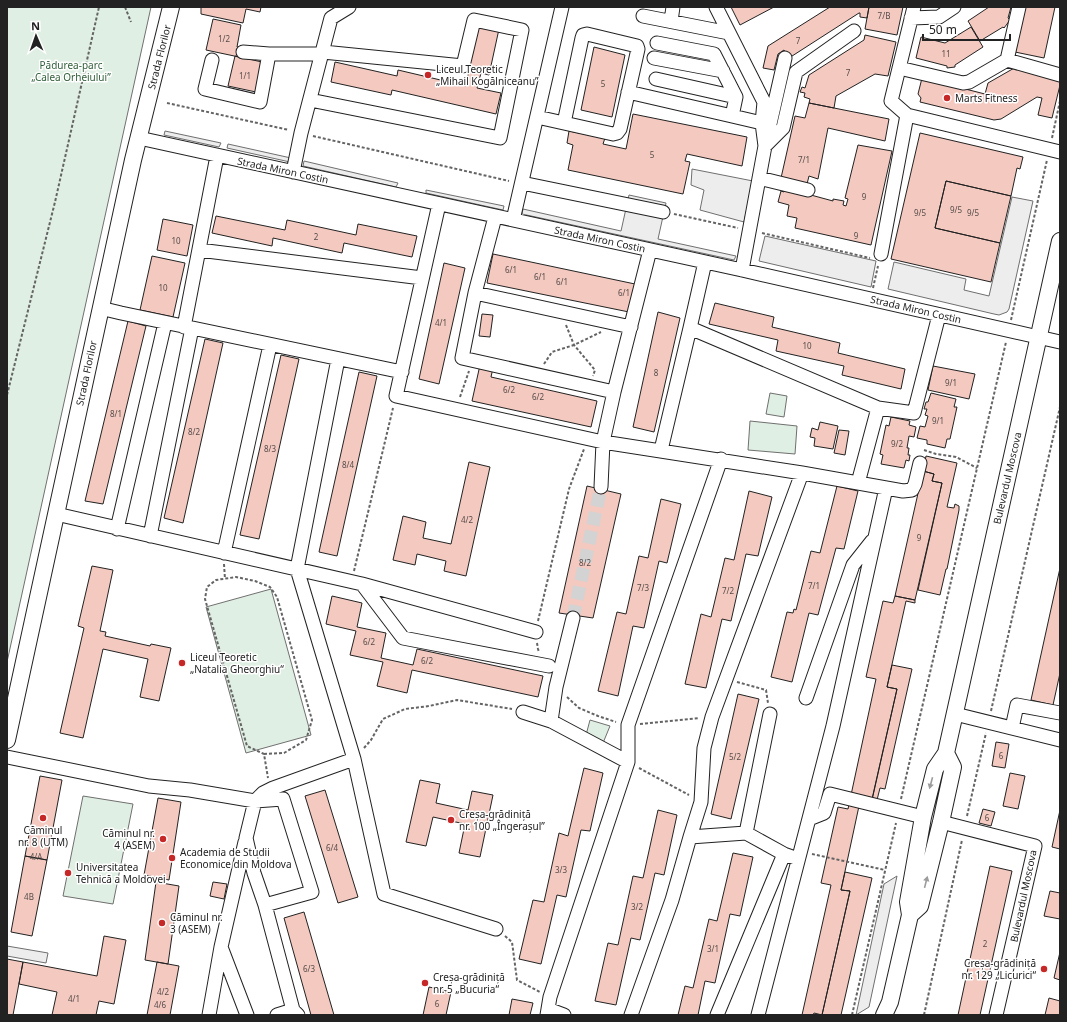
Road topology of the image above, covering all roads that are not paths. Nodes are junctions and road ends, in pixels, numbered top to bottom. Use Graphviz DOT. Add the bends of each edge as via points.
graph roads {
  1 [pos="171,7"];
  2 [pos="349,7"];
  3 [pos="562,7"];
  4 [pos="673,7"];
  5 [pos="716,7"];
  6 [pos="954,7"];
  7 [pos="1020,7"];
  8 [pos="912,12"];
  9 [pos="643,16"];
  10 [pos="671,21"];
  11 [pos="854,31"];
  12 [pos="729,33"];
  13 [pos="657,43"];
  14 [pos="243,52"];
  15 [pos="323,53"];
  16 [pos="269,54"];
  17 [pos="654,58"];
  18 [pos="785,58"];
  19 [pos="212,60"];
  20 [pos="1007,60"];
  21 [pos="899,68"];
  22 [pos="723,71"];
  23 [pos="1060,75"];
  24 [pos="656,79"];
  25 [pos="628,92"];
  26 [pos="736,97"];
  27 [pos="310,100"];
  28 [pos="907,115"];
  29 [pos="732,116"];
  30 [pos="537,117"];
  31 [pos="564,123"];
  32 [pos="762,123"];
  33 [pos="139,138"];
  34 [pos="765,146"];
  35 [pos="1055,150"];
  36 [pos="217,156"];
  37 [pos="293,172"];
  38 [pos="759,178"];
  39 [pos="522,183"];
  40 [pos="808,190"];
  41 [pos="439,204"];
  42 [pos="663,212"];
  43 [pos="495,216"];
  44 [pos="513,220"];
  45 [pos="1060,241"];
  46 [pos="199,250"];
  47 [pos="650,250"];
  48 [pos="877,257"];
  49 [pos="704,262"];
  50 [pos="742,270"];
  51 [pos="422,278"];
  52 [pos="475,293"];
  53 [pos="100,308"];
  54 [pos="939,315"];
  55 [pos="165,323"];
  56 [pos="631,327"];
  57 [pos="188,328"];
  58 [pos="690,328"];
  59 [pos="1039,337"];
  60 [pos="1060,342"];
  61 [pos="270,345"];
  62 [pos="338,359"];
  63 [pos="402,372"];
  64 [pos="614,392"];
  65 [pos="878,408"];
  66 [pos="603,442"];
  67 [pos="662,450"];
  68 [pos="721,459"];
  69 [pos="920,463"];
  70 [pos="802,473"];
  71 [pos="858,483"];
  72 [pos="601,487"];
  73 [pos="886,488"];
  74 [pos="56,514"];
  75 [pos="117,529"];
  76 [pos="150,536"];
  77 [pos="874,538"];
  78 [pos="224,553"];
  79 [pos="296,569"];
  80 [pos="357,583"];
  81 [pos="573,618"];
  82 [pos="536,632"];
  83 [pos="549,666"];
  84 [pos="806,698"];
  85 [pos="523,712"];
  86 [pos="1060,713"];
  87 [pos="770,714"];
  88 [pos="955,714"];
  89 [pos="551,721"];
  90 [pos="1012,728"];
  91 [pos="7,740"];
  92 [pos="1060,740"];
  93 [pos="946,753"];
  94 [pos="7,757"];
  95 [pos="354,759"];
  96 [pos="628,762"];
  97 [pos="255,802"];
  98 [pos="923,817"];
  99 [pos="809,819"];
  100 [pos="941,822"];
  101 [pos="746,833"];
  102 [pos="690,837"];
  103 [pos="246,838"];
  104 [pos="784,854"];
  105 [pos="798,859"];
  106 [pos="265,905"];
  107 [pos="910,916"];
  108 [pos="496,929"];
  109 [pos="221,947"];
  110 [pos="548,1007"];
  111 [pos="888,1011"];
  112 [pos="296,1013"];
  113 [pos="209,1015"];
  114 [pos="247,1015"];
  115 [pos="277,1015"];
  116 [pos="564,1015"];
  117 [pos="631,1015"];
  118 [pos="717,1015"];
  119 [pos="758,1015"];
  120 [pos="996,1015"];
  1 -- 33 [label="main road, Strada Florilor"];
  2 -- 15 [label="street" via="331,18"];
  3 -- 30 [label="street"];
  4 -- 10 [label="street"];
  5 -- 12 [label="street"];
  6 -- 8 [label="street" via="939,17"];
  7 -- 20 [label="street"];
  8 -- 21 [label="street"];
  9 -- 10 [label="street"];
  10 -- 12 [label="street"];
  11 -- 34 [label="street" via="796,72 783,128"];
  12 -- 32 [label="street" via="764,102"];
  13 -- 22 [label="street" via="714,54"];
  14 -- 16 [label="street"];
  15 -- 16 [label="street"];
  15 -- 27 [label="street"];
  15 -- 27 [label="street" via="463,66 474,20 522,30 500,138"];
  16 -- 19 [label="street" via="260,102 205,89"];
  17 -- 22 [label="street"];
  18 -- 34 [label="street"];
  20 -- 21 [label="street" via="963,83"];
  20 -- 23 [label="street"];
  21 -- 28 [label="street" via="891,101"];
  22 -- 26 [label="street"];
  24 -- 26 [label="street"];
  25 -- 29 [label="street"];
  25 -- 31 [label="street" via="617,133"];
  25 -- 31 [label="street" via="637,46 583,35"];
  26 -- 29 [label="street"];
  27 -- 37 [label="street"];
  28 -- 35 [label="street"];
  28 -- 48 [label="street"];
  29 -- 32 [label="street"];
  30 -- 31 [label="street"];
  30 -- 39 [label="street"];
  32 -- 34 [label="street"];
  33 -- 36 [label="street, Strada Miron Costin"];
  33 -- 53 [label="main road, Strada Florilor"];
  34 -- 38 [label="street"];
  36 -- 37 [label="street, Strada Miron Costin"];
  36 -- 46 [label="street"];
  37 -- 41 [label="street, Strada Miron Costin"];
  38 -- 40 [label="street"];
  38 -- 50 [label="street"];
  39 -- 42 [label="street"];
  39 -- 44 [label="street"];
  41 -- 43 [label="street, Strada Miron Costin"];
  41 -- 51 [label="street"];
  43 -- 44 [label="street, Strada Miron Costin"];
  43 -- 52 [label="street"];
  44 -- 47 [label="street, Strada Miron Costin"];
  45 -- 59 [label="main road, Bulevardul Moscova"];
  46 -- 51 [label="street"];
  46 -- 57 [label="street"];
  47 -- 49 [label="street, Strada Miron Costin"];
  47 -- 56 [label="street"];
  49 -- 50 [label="street, Strada Miron Costin"];
  49 -- 58 [label="street"];
  50 -- 54 [label="street, Strada Miron Costin"];
  51 -- 63 [label="street"];
  52 -- 56 [label="street"];
  52 -- 64 [label="street" via="462,358"];
  53 -- 55 [label="street"];
  53 -- 74 [label="main road, Strada Florilor"];
  54 -- 59 [label="street, Strada Miron Costin"];
  54 -- 65 [label="street" via="914,413"];
  55 -- 57 [label="street"];
  55 -- 75 [label="street"];
  56 -- 64 [label="street"];
  57 -- 61 [label="street"];
  57 -- 76 [label="street"];
  58 -- 65 [label="street"];
  58 -- 67 [label="street"];
  59 -- 60 [label="street, Strada Miron Costin"];
  59 -- 88 [label="main road, Bulevardul Moscova"];
  61 -- 62 [label="street"];
  61 -- 78 [label="street"];
  62 -- 63 [label="street"];
  62 -- 79 [label="street"];
  63 -- 66 [label="street" via="396,396"];
  64 -- 66 [label="street"];
  65 -- 71 [label="street"];
  66 -- 67 [label="street"];
  66 -- 72 [label="street"];
  67 -- 68 [label="street"];
  68 -- 70 [label="street"];
  68 -- 96 [label="street" via="628,725"];
  69 -- 73 [label="street" via="916,484 912,490"];
  70 -- 71 [label="street"];
  70 -- 102 [label="street" via="712,717 704,748 701,802"];
  71 -- 73 [label="street"];
  73 -- 77 [label="street"];
  74 -- 75 [label="street"];
  74 -- 91 [label="main road, Strada Florilor"];
  75 -- 76 [label="street"];
  76 -- 78 [label="street"];
  77 -- 84 [label="street" via="853,565"];
  77 -- 99 [label="street" via="833,726"];
  78 -- 79 [label="street"];
  79 -- 80 [label="street"];
  79 -- 95 [label="street"];
  80 -- 82 [label="street"];
  80 -- 83 [label="street" via="403,638"];
  81 -- 89 [label="street" via="556,687"];
  85 -- 89 [label="street"];
  86 -- 90 [label="street" via="1017,705"];
  87 -- 101 [label="street"];
  88 -- 90 [label="street"];
  88 -- 93 [label="main road, Bulevardul Moscova"];
  89 -- 96 [label="street"];
  90 -- 92 [label="street"];
  93 -- 98 [label="main road, Bulevardul Moscova, one-way" via="935,769"];
  93 -- 100 [label="main road, Bulevardul Moscova" via="952,768"];
  94 -- 97 [label="street" via="149,786 190,790"];
  95 -- 97 [label="street" via="263,792"];
  95 -- 108 [label="street" via="384,894"];
  96 -- 110 [label="street"];
  97 -- 103 [label="street"];
  97 -- 106 [label="street" via="283,799 312,892"];
  98 -- 99 [label="street" via="830,794 824,813"];
  98 -- 107 [label="main road, Bulevardul Moscova" via="908,902"];
  99 -- 105 [label="street"];
  107 -- 100 [label="main road, Bulevardul Moscova, one-way" via="920,906"];
  100 -- 120 [label="street, Bulevardul Moscova" via="1035,846"];
  101 -- 102 [label="street"];
  101 -- 104 [label="street"];
  102 -- 117 [label="street" via="672,900"];
  103 -- 106 [label="street"];
  103 -- 109 [label="street"];
  104 -- 105 [label="street"];
  104 -- 118 [label="street"];
  105 -- 119 [label="street"];
  106 -- 112 [label="street"];
  107 -- 111 [label="main road, Bulevardul Moscova"];
  109 -- 113 [label="street"];
  109 -- 114 [label="street"];
  110 -- 116 [label="street"];
  112 -- 115 [label="street"];
}
